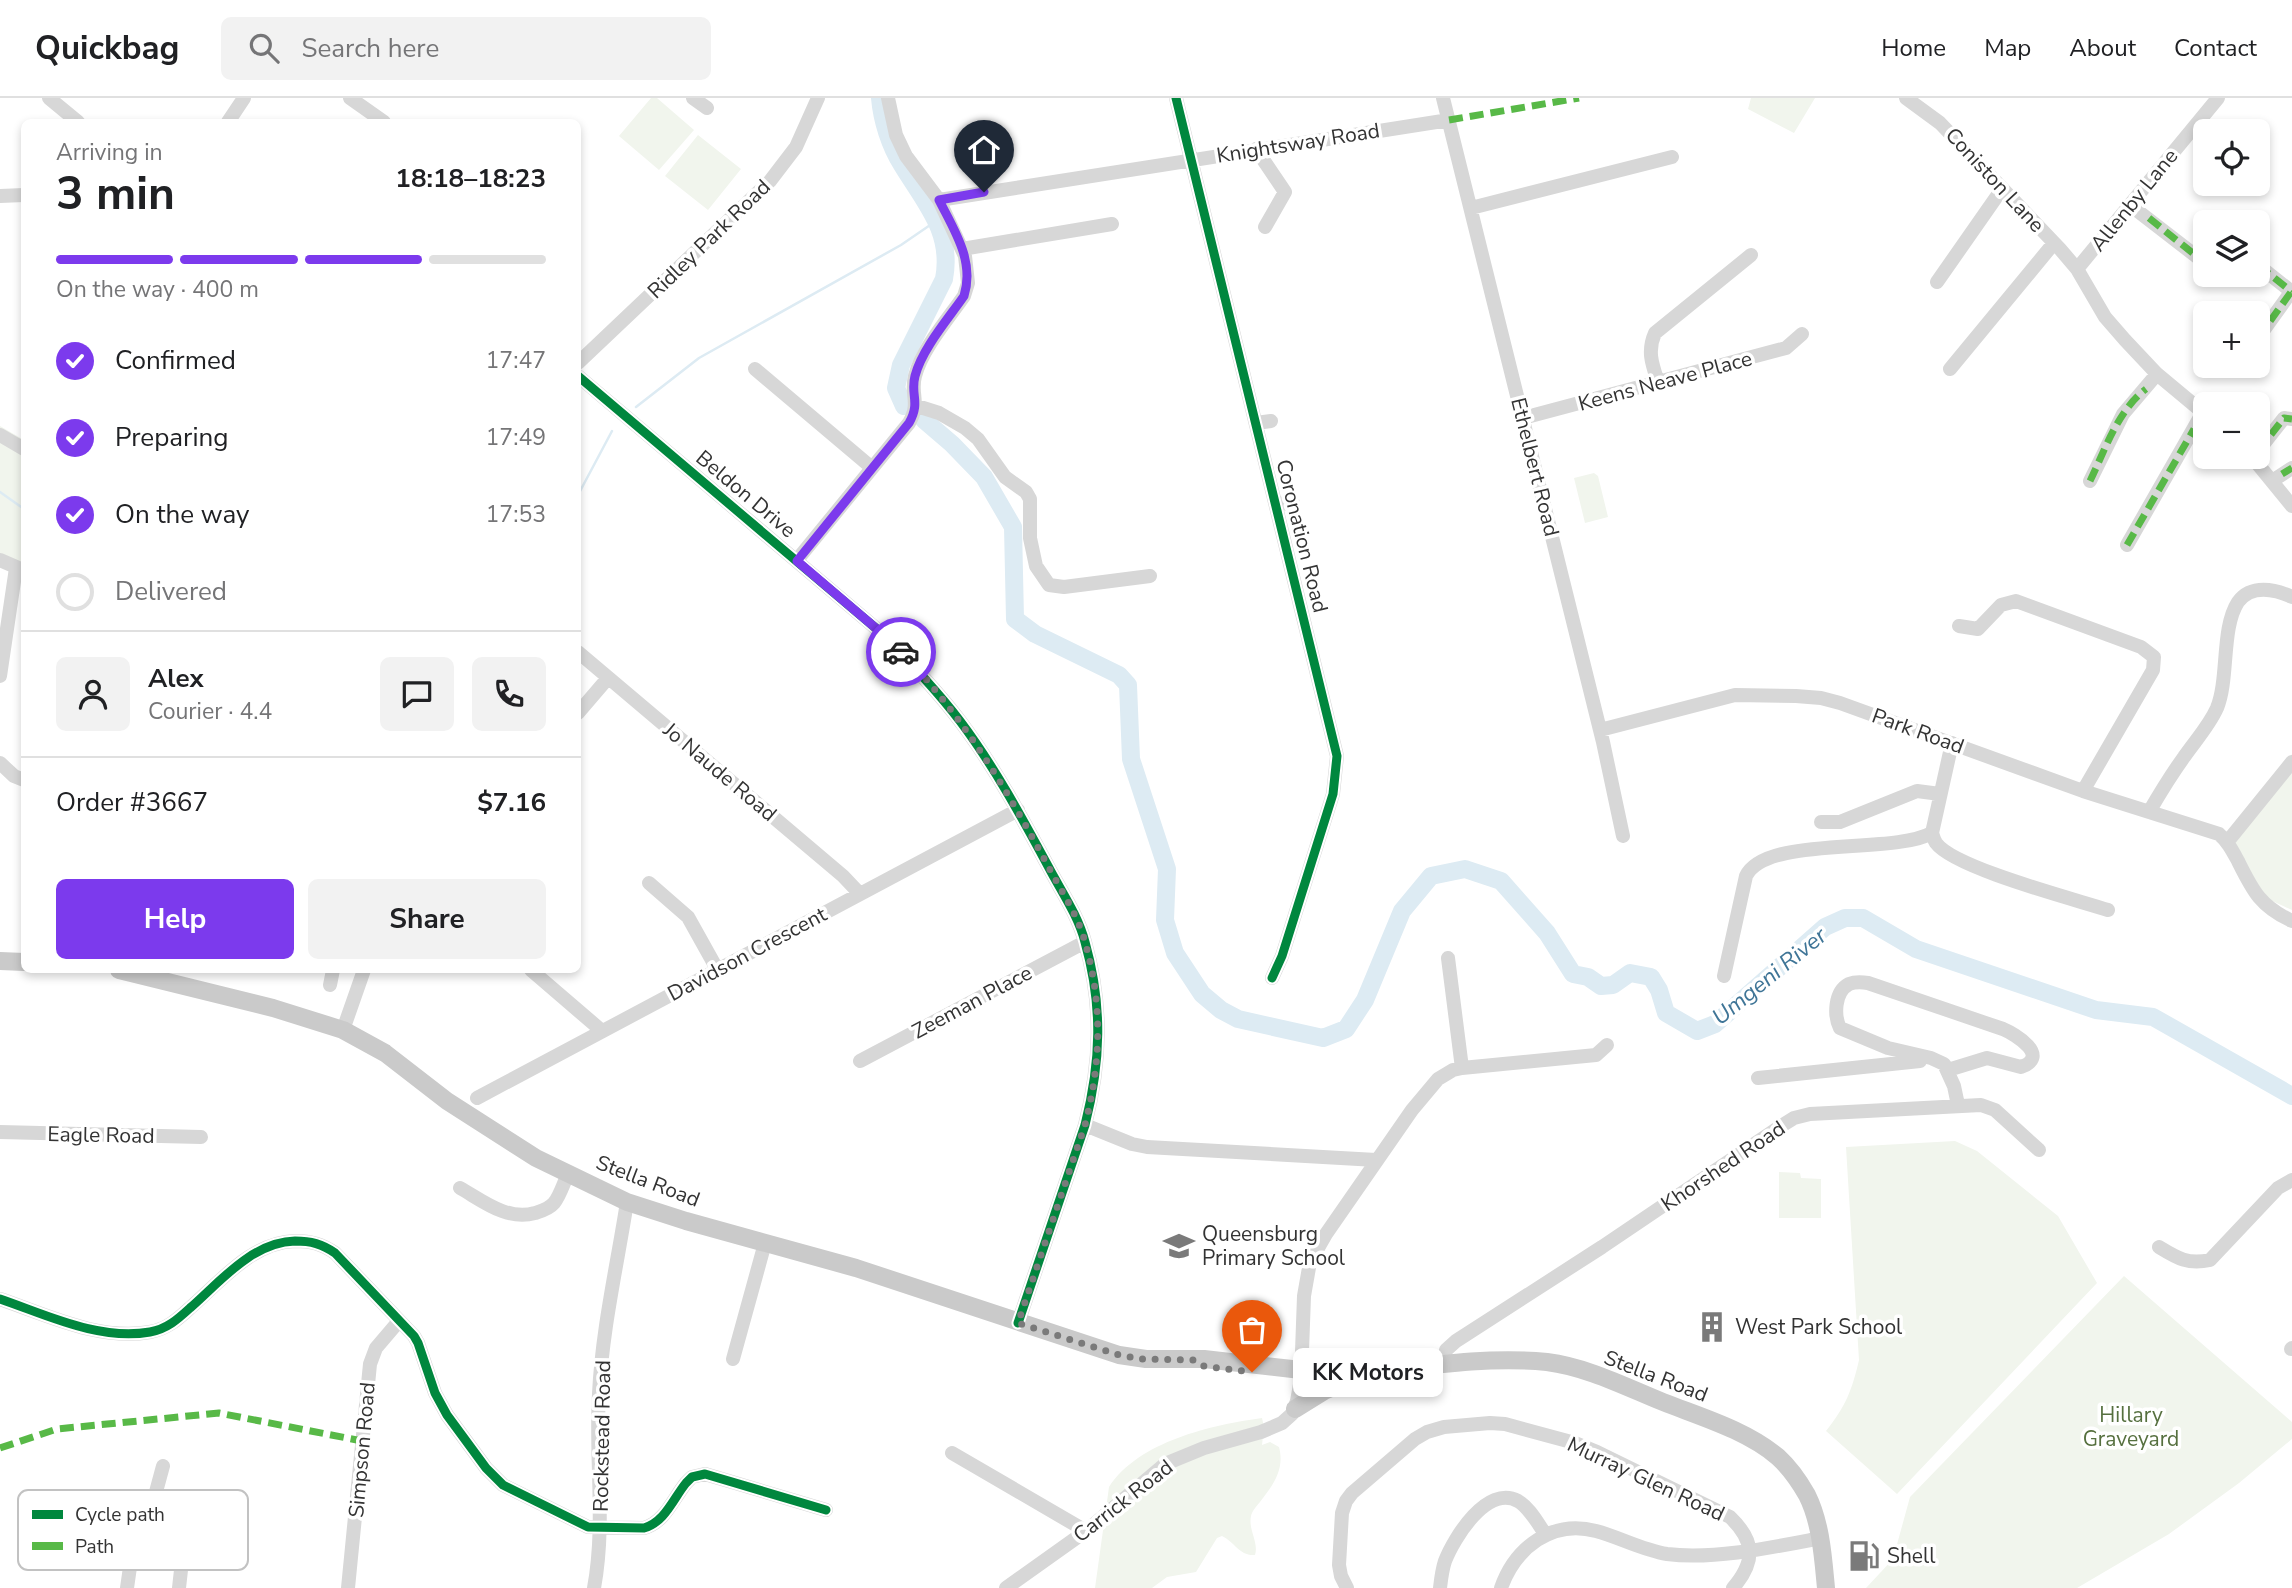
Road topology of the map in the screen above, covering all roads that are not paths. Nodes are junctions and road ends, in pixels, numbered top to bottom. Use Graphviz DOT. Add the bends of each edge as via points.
graph roads {
  1 [pos="244,98"];
  2 [pos="350,98"];
  3 [pos="693,98"];
  4 [pos="818,98"];
  5 [pos="888,98"];
  6 [pos="1176,98"];
  7 [pos="1443,98"];
  8 [pos="1906,98"];
  9 [pos="2218,98"];
  10 [pos="57,101"];
  11 [pos="707,108"];
  12 [pos="75,119"];
  13 [pos="230,119"];
  14 [pos="380,119"];
  15 [pos="1449,120"];
  16 [pos="1256,149"];
  17 [pos="1672,157"];
  18 [pos="1191,159"];
  19 [pos="2002,189"];
  20 [pos="21,195"];
  21 [pos="0,196"];
  22 [pos="939,200"];
  23 [pos="2130,205"];
  24 [pos="1471,208"];
  25 [pos="1112,223"];
  26 [pos="1265,227"];
  27 [pos="2054,243"];
  28 [pos="962,249"];
  29 [pos="2193,254"];
  30 [pos="1751,255"];
  31 [pos="2077,269"];
  32 [pos="2270,275"];
  33 [pos="1937,282"];
  34 [pos="2292,292"];
  35 [pos="2270,322"];
  36 [pos="1802,334"];
  37 [pos="581,360"];
  38 [pos="755,369"];
  39 [pos="1950,369"];
  40 [pos="2157,374"];
  41 [pos="581,379"];
  42 [pos="1658,382"];
  43 [pos="2193,404"];
  44 [pos="917,406"];
  45 [pos="1523,418"];
  46 [pos="2292,418"];
  47 [pos="2193,432"];
  48 [pos="0,435"];
  49 [pos="2270,436"];
  50 [pos="21,447"];
  51 [pos="872,467"];
  52 [pos="2262,469"];
  53 [pos="2290,473"];
  54 [pos="2090,481"];
  55 [pos="2272,481"];
  56 [pos="1293,503"];
  57 [pos="1277,504"];
  58 [pos="2292,506"];
  59 [pos="2127,545"];
  60 [pos="0,560"];
  61 [pos="797,561"];
  62 [pos="20,569"];
  63 [pos="1150,576"];
  64 [pos="2292,597"];
  65 [pos="1959,626"];
  66 [pos="581,655"];
  67 [pos="0,676"];
  68 [pos="608,678"];
  69 [pos="581,710"];
  70 [pos="1600,730"];
  71 [pos="1952,743"];
  72 [pos="2292,762"];
  73 [pos="0,763"];
  74 [pos="21,779"];
  75 [pos="2084,791"];
  76 [pos="1940,794"];
  77 [pos="1018,810"];
  78 [pos="2149,812"];
  79 [pos="1821,822"];
  80 [pos="1931,833"];
  81 [pos="1623,836"];
  82 [pos="2228,841"];
  83 [pos="649,883"];
  84 [pos="860,894"];
  85 [pos="2108,910"];
  86 [pos="2292,921"];
  87 [pos="1085,942"];
  88 [pos="1448,958"];
  89 [pos="0,961"];
  90 [pos="21,962"];
  91 [pos="717,969"];
  92 [pos="131,973"];
  93 [pos="332,973"];
  94 [pos="363,973"];
  95 [pos="535,973"];
  96 [pos="1724,976"];
  97 [pos="1272,978"];
  98 [pos="330,985"];
  99 [pos="343,1030"];
  100 [pos="603,1031"];
  101 [pos="1607,1045"];
  102 [pos="1931,1058"];
  103 [pos="860,1061"];
  104 [pos="1462,1068"];
  105 [pos="1948,1070"];
  106 [pos="1758,1078"];
  107 [pos="477,1098"];
  108 [pos="1958,1105"];
  109 [pos="1085,1125"];
  110 [pos="0,1132"];
  111 [pos="201,1137"];
  112 [pos="2039,1150"];
  113 [pos="1376,1160"];
  114 [pos="568,1174"];
  115 [pos="2292,1180"];
  116 [pos="460,1188"];
  117 [pos="627,1202"];
  118 [pos="765,1243"];
  119 [pos="2159,1247"];
  120 [pos="0,1299"];
  121 [pos="399,1321"];
  122 [pos="1018,1323"];
  123 [pos="733,1359"];
  124 [pos="1444,1364"];
  125 [pos="1301,1375"];
  126 [pos="1363,1375"];
  127 [pos="1295,1409"];
  128 [pos="952,1453"];
  129 [pos="163,1466"];
  130 [pos="156,1490"];
  131 [pos="821,1509"];
  132 [pos="600,1526"];
  133 [pos="1086,1531"];
  134 [pos="1546,1535"];
  135 [pos="1821,1538"];
  136 [pos="1751,1551"];
  137 [pos="130,1570"];
  138 [pos="181,1570"];
  139 [pos="127,1588"];
  140 [pos="179,1588"];
  141 [pos="348,1588"];
  142 [pos="594,1588"];
  143 [pos="1006,1588"];
  144 [pos="1347,1588"];
  145 [pos="1440,1588"];
  146 [pos="1501,1588"];
  147 [pos="1733,1588"];
  148 [pos="1826,1588"];
  1 -- 13 [label="street"];
  2 -- 14 [label="street"];
  3 -- 11 [label="street"];
  4 -- 37 [label="street, Ridley Park Road" via="796,147 770,181"];
  5 -- 22 [label="street" via="895,135"];
  6 -- 18 [label="street, Coronation Road"];
  7 -- 15 [label="street, Ethelbert Road"];
  8 -- 19 [label="street, Coniston Lane" via="1940,123"];
  9 -- 23 [label="street, Allenby Lane"];
  10 -- 12 [label="street"];
  15 -- 16 [label="street, Knightsway Road"];
  15 -- 24 [label="street, Ethelbert Road"];
  16 -- 18 [label="street, Knightsway Road"];
  16 -- 26 [label="street" via="1285,192"];
  17 -- 24 [label="street"];
  18 -- 22 [label="street, Knightsway Road"];
  18 -- 57 [label="street, Coronation Road" via="1262,415"];
  19 -- 27 [label="street, Coniston Lane"];
  19 -- 33 [label="street"];
  20 -- 21 [label="street"];
  22 -- 28 [label="street"];
  23 -- 29 [label="street"];
  23 -- 31 [label="street, Allenby Lane"];
  24 -- 45 [label="street, Ethelbert Road"];
  25 -- 28 [label="street"];
  27 -- 31 [label="street, Coniston Lane"];
  27 -- 39 [label="street"];
  28 -- 44 [label="street" via="968,284 919,363 914,379"];
  30 -- 42 [label="street" via="1655,333 1650,347"];
  31 -- 40 [label="street, Coniston Lane" via="2105,317"];
  32 -- 34 [label="street"];
  34 -- 35 [label="street"];
  36 -- 42 [label="street, Keens Neave Place" via="1787,348"];
  38 -- 51 [label="street"];
  40 -- 43 [label="street, Coniston Lane"];
  40 -- 54 [label="street" via="2123,414"];
  41 -- 61 [label="street, Beldon Drive"];
  42 -- 45 [label="street, Keens Neave Place"];
  44 -- 51 [label="street" via="909,423"];
  44 -- 63 [label="street" via="965,428 1004,477 1026,492 1036,566 1049,585"];
  45 -- 70 [label="street, Ethelbert Road"];
  46 -- 49 [label="street" via="2284,418"];
  47 -- 59 [label="street"];
  48 -- 50 [label="street"];
  51 -- 61 [label="street"];
  52 -- 55 [label="street"];
  53 -- 55 [label="street"];
  55 -- 58 [label="street"];
  56 -- 57 [label="street"];
  57 -- 97 [label="street, Coronation Road" via="1330,695 1337,775"];
  60 -- 62 [label="street"];
  61 -- 77 [label="street, Beldon Drive" via="915,667 960,722"];
  62 -- 67 [label="street"];
  64 -- 78 [label="street" via="2255,590 2238,602 2218,705"];
  65 -- 75 [label="street" via="1978,629 2001,605 2016,601 2141,647 2154,657 2153,670"];
  66 -- 68 [label="street, Jo Naude Road"];
  68 -- 69 [label="street"];
  68 -- 84 [label="street, Jo Naude Road"];
  70 -- 71 [label="street, Park Road" via="1735,695 1796,696 1840,703"];
  70 -- 81 [label="street, Ethelbert Road"];
  71 -- 75 [label="street, Park Road"];
  71 -- 76 [label="street"];
  72 -- 82 [label="street"];
  73 -- 74 [label="street"];
  75 -- 78 [label="street, Park Road"];
  76 -- 79 [label="street" via="1917,791 1840,822"];
  76 -- 80 [label="street"];
  77 -- 84 [label="street, Davidson Crescent"];
  77 -- 87 [label="street, Beldon Drive"];
  78 -- 82 [label="street, Park Road"];
  80 -- 85 [label="street" via="1942,848 1981,870"];
  80 -- 96 [label="street" via="1893,843 1802,850 1753,866 1746,876"];
  82 -- 86 [label="street" via="2253,890 2268,908"];
  83 -- 91 [label="street" via="688,917"];
  84 -- 91 [label="street, Davidson Crescent"];
  87 -- 103 [label="street, Zeeman Place"];
  87 -- 109 [label="street, Beldon Drive" via="1099,1043"];
  88 -- 104 [label="street"];
  89 -- 90 [label="main road"];
  91 -- 100 [label="street, Davidson Crescent"];
  92 -- 99 [label="main road, Stella Road"];
  93 -- 98 [label="street"];
  94 -- 99 [label="street"];
  95 -- 100 [label="street"];
  99 -- 114 [label="main road, Stella Road" via="385,1053 497,1134"];
  100 -- 107 [label="street, Davidson Crescent"];
  101 -- 104 [label="street" via="1595,1055"];
  102 -- 105 [label="street"];
  102 -- 105 [label="street" via="1888,1048 1840,1028 1836,1011 1844,989 1868,982 2003,1029 2019,1036 2031,1051 2021,1067 1987,1058"];
  102 -- 106 [label="street"];
  104 -- 113 [label="street" via="1438,1079"];
  105 -- 108 [label="street"];
  108 -- 112 [label="street, Khorshed Road" via="1995,1110"];
  108 -- 124 [label="street, Khorshed Road" via="1794,1118 1456,1341 1446,1350"];
  109 -- 113 [label="street" via="1147,1147"];
  109 -- 122 [label="street, Beldon Drive"];
  110 -- 111 [label="street, Eagle Road"];
  113 -- 125 [label="street" via="1310,1262"];
  114 -- 116 [label="street" via="554,1203 529,1215 505,1213"];
  114 -- 117 [label="main road, Stella Road"];
  115 -- 119 [label="street" via="2278,1188 2210,1260 2181,1261"];
  117 -- 118 [label="main road, Stella Road"];
  117 -- 132 [label="street, Rockstead Road" via="599,1393"];
  118 -- 122 [label="main road, Stella Road" via="856,1268"];
  118 -- 123 [label="street"];
  120 -- 121 [label="street" via="96,1331 149,1332 174,1322 262,1248 302,1241 319,1243 335,1253"];
  121 -- 132 [label="street" via="418,1343 447,1415 495,1478 580,1525"];
  121 -- 141 [label="street, Simpson Road" via="376,1348 370,1364"];
  122 -- 125 [label="main road, Stella Road" via="1140,1359 1193,1360 1203,1366"];
  124 -- 126 [label="main road, Stella Road"];
  124 -- 135 [label="main road, Stella Road" via="1552,1363 1612,1381 1739,1433 1778,1457 1794,1475 1808,1497"];
  125 -- 126 [label="main road, Stella Road"];
  125 -- 127 [label="street"];
  126 -- 127 [label="main road"];
  127 -- 133 [label="street, Carrick Road" via="1261,1432 1165,1464"];
  128 -- 133 [label="street"];
  129 -- 130 [label="street"];
  131 -- 132 [label="street" via="705,1474 692,1477 651,1526"];
  132 -- 142 [label="street, Rockstead Road"];
  133 -- 143 [label="street, Carrick Road"];
  134 -- 136 [label="street" via="1578,1528 1665,1554"];
  134 -- 145 [label="street" via="1518,1501 1491,1502 1479,1509 1449,1552"];
  134 -- 146 [label="street" via="1526,1547"];
  135 -- 136 [label="street"];
  135 -- 148 [label="main road, Stella Road"];
  136 -- 144 [label="street, Murray Glen Road" via="1730,1517 1597,1452 1516,1427 1478,1423 1421,1435 1348,1497 1339,1542 1339,1565"];
  136 -- 147 [label="street"];
  137 -- 139 [label="street"];
  138 -- 140 [label="street"];
}
